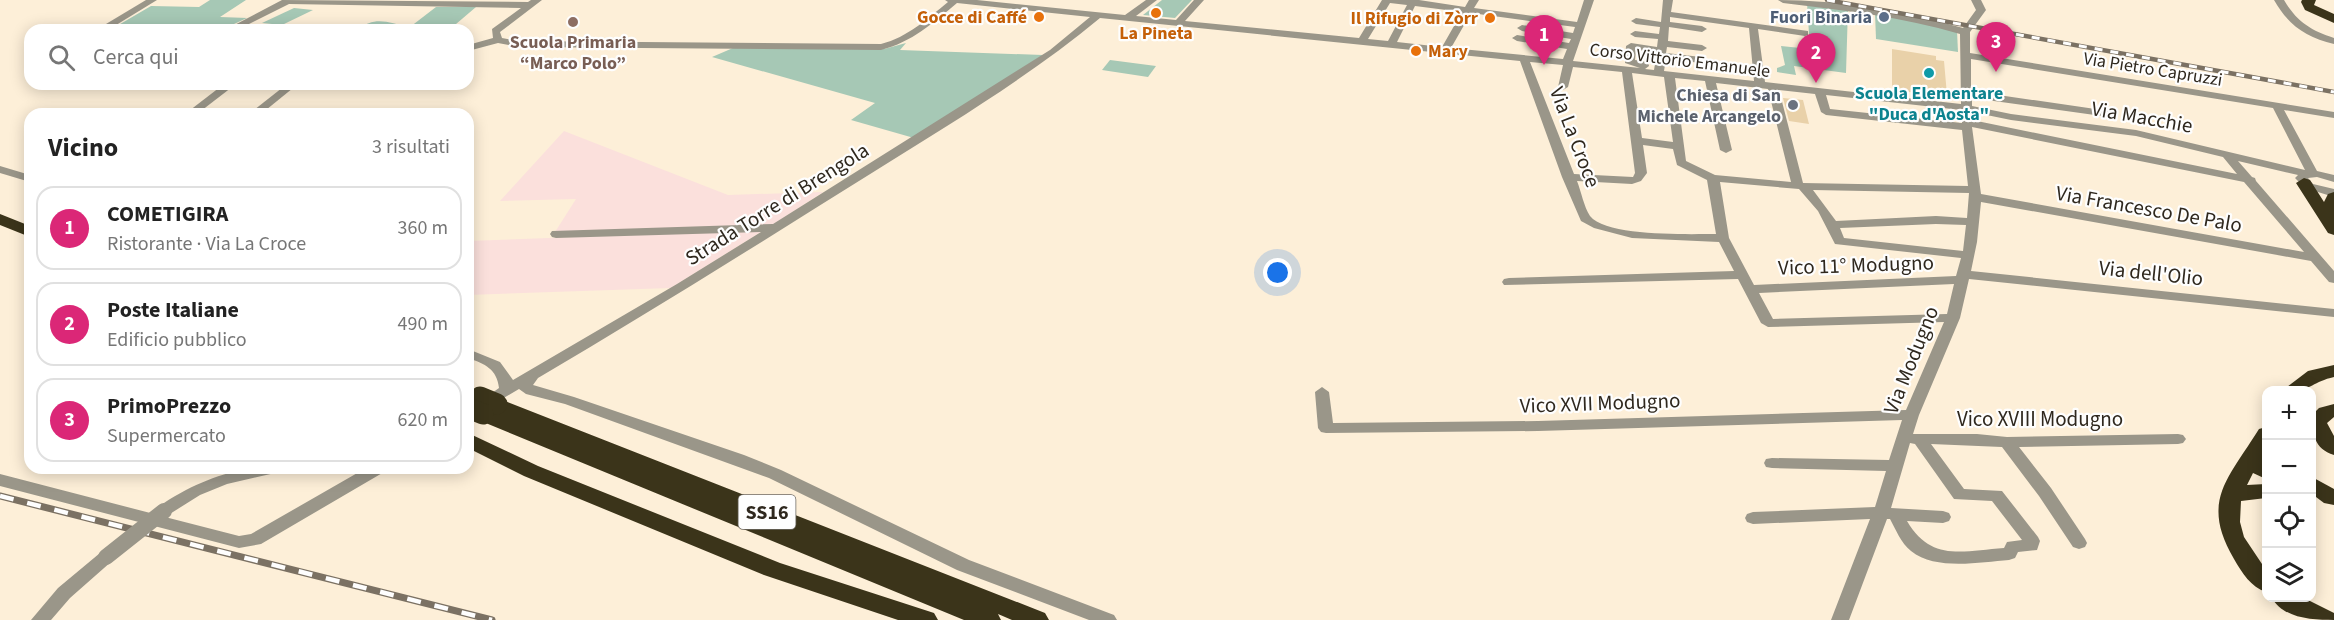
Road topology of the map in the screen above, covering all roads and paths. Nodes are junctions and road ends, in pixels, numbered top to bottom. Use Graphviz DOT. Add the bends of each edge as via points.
graph roads {
  1 [pos="152,0"];
  2 [pos="950,0"];
  3 [pos="956,0"];
  4 [pos="1152,0"];
  5 [pos="1199,0"];
  6 [pos="1388,0"];
  7 [pos="1474,0"];
  8 [pos="1589,0"];
  9 [pos="1668,0"];
  10 [pos="1783,0"];
  11 [pos="1976,0"];
  12 [pos="2279,0"];
  13 [pos="2310,0"];
  14 [pos="288,1"];
  15 [pos="534,2"];
  16 [pos="1414,2"];
  17 [pos="1468,10"];
  18 [pos="1099,14"];
  19 [pos="1128,17"];
  20 [pos="2331,17"];
  21 [pos="1526,18"];
  22 [pos="1552,21"];
  23 [pos="1636,21"];
  24 [pos="1665,21"];
  25 [pos="1179,22"];
  26 [pos="110,24"];
  27 [pos="242,24"];
  28 [pos="1580,25"];
  29 [pos="1753,26"];
  30 [pos="1702,29"];
  31 [pos="1965,32"];
  32 [pos="1520,33"];
  33 [pos="1549,33"];
  34 [pos="1805,33"];
  35 [pos="1635,34"];
  36 [pos="498,40"];
  37 [pos="1362,41"];
  38 [pos="2334,41"];
  39 [pos="1575,42"];
  40 [pos="1391,44"];
  41 [pos="1662,45"];
  42 [pos="474,46"];
  43 [pos="1701,46"];
  44 [pos="1445,50"];
  45 [pos="1966,55"];
  46 [pos="1509,57"];
  47 [pos="1524,58"];
  48 [pos="1701,60"];
  49 [pos="1568,63"];
  50 [pos="1627,70"];
  51 [pos="1644,71"];
  52 [pos="1664,74"];
  53 [pos="1714,77"];
  54 [pos="1760,86"];
  55 [pos="1563,87"];
  56 [pos="1773,87"];
  57 [pos="223,90"];
  58 [pos="285,90"];
  59 [pos="1820,92"];
  60 [pos="1968,94"];
  61 [pos="2277,106"];
  62 [pos="198,108"];
  63 [pos="262,108"];
  64 [pos="1968,108"];
  65 [pos="2109,114"];
  66 [pos="2333,117"];
  67 [pos="1968,125"];
  68 [pos="1638,141"];
  69 [pos="1680,146"];
  70 [pos="1726,150"];
  71 [pos="2226,154"];
  72 [pos="0,169"];
  73 [pos="24,177"];
  74 [pos="1568,177"];
  75 [pos="2307,177"];
  76 [pos="1713,178"];
  77 [pos="2333,178"];
  78 [pos="2251,180"];
  79 [pos="1800,186"];
  80 [pos="1974,193"];
  81 [pos="2334,195"];
  82 [pos="0,207"];
  83 [pos="24,217"];
  84 [pos="0,219"];
  85 [pos="1973,222"];
  86 [pos="2330,224"];
  87 [pos="1833,225"];
  88 [pos="775,228"];
  89 [pos="24,229"];
  90 [pos="556,234"];
  91 [pos="1723,238"];
  92 [pos="1967,255"];
  93 [pos="2317,258"];
  94 [pos="1743,275"];
  95 [pos="1963,277"];
  96 [pos="2334,279"];
  97 [pos="1509,282"];
  98 [pos="1751,289"];
  99 [pos="2334,313"];
  100 [pos="1953,318"];
  101 [pos="474,355"];
  102 [pos="2334,371"];
  103 [pos="531,378"];
  104 [pos="2299,386"];
  105 [pos="1322,392"];
  106 [pos="482,403"];
  107 [pos="2334,410"];
  108 [pos="1911,415"];
  109 [pos="1903,437"];
  110 [pos="2178,439"];
  111 [pos="1920,440"];
  112 [pos="2265,440"];
  113 [pos="2007,442"];
  114 [pos="474,443"];
  115 [pos="2334,448"];
  116 [pos="1772,463"];
  117 [pos="2261,465"];
  118 [pos="1894,466"];
  119 [pos="247,474"];
  120 [pos="368,474"];
  121 [pos="0,480"];
  122 [pos="2262,491"];
  123 [pos="2231,494"];
  124 [pos="1888,513"];
  125 [pos="1943,517"];
  126 [pos="1753,518"];
  127 [pos="2079,543"];
  128 [pos="2262,580"];
  129 [pos="2293,602"];
  130 [pos="40,620"];
  131 [pos="926,620"];
  132 [pos="989,620"];
  133 [pos="1037,620"];
  134 [pos="1108,620"];
  135 [pos="1840,620"];
  136 [pos="2326,620"];
  1 -- 26 [label="street"];
  2 -- 3 [label="street, Corso Vittorio Emanuele"];
  3 -- 18 [label="street, Corso Vittorio Emanuele"];
  3 -- 36 [label="street" via="908,37 881,47 519,44"];
  4 -- 19 [label="street"];
  5 -- 25 [label="street"];
  6 -- 16 [label="street"];
  6 -- 37 [label="street"];
  7 -- 17 [label="street"];
  8 -- 28 [label="street"];
  9 -- 24 [label="street"];
  10 -- 31 [label="street" via="1860,9"];
  11 -- 31 [label="street" via="1981,10"];
  12 -- 38 [label="street" via="2297,27"];
  13 -- 20 [label="highway" via="2309,7"];
  14 -- 15 [label="street"];
  14 -- 27 [label="street"];
  15 -- 36 [label="street" via="495,31"];
  16 -- 17 [label="street"];
  16 -- 40 [label="street"];
  17 -- 21 [label="street"];
  17 -- 44 [label="street"];
  18 -- 19 [label="street, Corso Vittorio Emanuele"];
  18 -- 88 [label="street, Strada Torre di Brengola" via="1053,52"];
  19 -- 25 [label="street, Corso Vittorio Emanuele"];
  21 -- 22 [label="street"];
  21 -- 32 [label="street"];
  22 -- 28 [label="street"];
  22 -- 33 [label="street"];
  23 -- 24 [label="street"];
  24 -- 29 [label="street"];
  24 -- 30 [label="street"];
  24 -- 41 [label="street"];
  25 -- 37 [label="street, Corso Vittorio Emanuele"];
  28 -- 39 [label="street"];
  29 -- 34 [label="street"];
  29 -- 54 [label="street"];
  31 -- 45 [label="street, Via Modugno"];
  32 -- 33 [label="street"];
  32 -- 39 [label="street"];
  32 -- 46 [label="street"];
  33 -- 39 [label="street"];
  35 -- 41 [label="street"];
  36 -- 42 [label="street"];
  37 -- 40 [label="street, Corso Vittorio Emanuele"];
  39 -- 49 [label="street"];
  40 -- 44 [label="street, Corso Vittorio Emanuele"];
  41 -- 43 [label="street"];
  41 -- 48 [label="street"];
  41 -- 51 [label="street" via="1631,46 1630,63 1644,64"];
  41 -- 52 [label="street"];
  44 -- 46 [label="street, Corso Vittorio Emanuele"];
  45 -- 60 [label="street, Via Modugno"];
  45 -- 61 [label="street, Via Pietro Capruzzi"];
  46 -- 47 [label="street, Corso Vittorio Emanuele"];
  47 -- 49 [label="street, Corso Vittorio Emanuele"];
  47 -- 74 [label="street, Via La Croce"];
  49 -- 50 [label="street, Corso Vittorio Emanuele"];
  49 -- 55 [label="street"];
  50 -- 51 [label="street, Corso Vittorio Emanuele"];
  50 -- 68 [label="street"];
  51 -- 52 [label="street, Corso Vittorio Emanuele"];
  52 -- 53 [label="street, Corso Vittorio Emanuele"];
  52 -- 69 [label="street"];
  53 -- 54 [label="street, Corso Vittorio Emanuele"];
  53 -- 70 [label="street"];
  54 -- 56 [label="street, Corso Vittorio Emanuele"];
  56 -- 59 [label="street, Corso Vittorio Emanuele"];
  56 -- 79 [label="street"];
  57 -- 62 [label="street"];
  58 -- 63 [label="street"];
  59 -- 64 [label="street, Corso Vittorio Emanuele"];
  59 -- 67 [label="street" via="1826,112"];
  60 -- 64 [label="street, Via Modugno"];
  60 -- 65 [label="street"];
  61 -- 66 [label="street, Via Pietro Capruzzi"];
  61 -- 75 [label="street"];
  64 -- 67 [label="street, Via Modugno"];
  64 -- 71 [label="street, Via Macchie" via="2136,133"];
  67 -- 78 [label="street"];
  67 -- 80 [label="street, Via Modugno"];
  68 -- 69 [label="street"];
  68 -- 74 [label="street" via="1641,173 1637,179"];
  69 -- 76 [label="street, Via Francesco De Palo" via="1681,163"];
  71 -- 75 [label="street, Via Macchie"];
  71 -- 78 [label="street"];
  72 -- 73 [label="street"];
  74 -- 91 [label="street, Via La Croce" via="1585,218 1595,226 1646,237"];
  75 -- 77 [label="street"];
  75 -- 81 [label="street" via="2322,191"];
  75 -- 86 [label="highway"];
  76 -- 79 [label="street, Via Francesco De Palo"];
  76 -- 91 [label="street"];
  78 -- 93 [label="street"];
  79 -- 80 [label="street, Via Francesco De Palo"];
  79 -- 87 [label="street" via="1809,191"];
  80 -- 85 [label="street, Via Modugno"];
  80 -- 93 [label="street, Via Francesco De Palo"];
  81 -- 86 [label="highway"];
  82 -- 83 [label="highway"];
  84 -- 89 [label="highway"];
  85 -- 87 [label="street"];
  85 -- 92 [label="street, Via Modugno"];
  87 -- 92 [label="street" via="1839,241"];
  88 -- 90 [label="street"];
  88 -- 103 [label="street, Strada Torre di Brengola"];
  91 -- 94 [label="street"];
  92 -- 95 [label="street, Via Modugno"];
  93 -- 96 [label="street"];
  94 -- 97 [label="street"];
  94 -- 98 [label="street"];
  95 -- 98 [label="street, Vico 11° Modugno"];
  95 -- 99 [label="street, Via dell'Olio"];
  95 -- 100 [label="street, Via Modugno"];
  98 -- 100 [label="street" via="1768,323"];
  100 -- 108 [label="street, Via Modugno"];
  101 -- 106 [label="street" via="500,366 506,376"];
  102 -- 104 [label="highway" via="2315,375"];
  103 -- 106 [label="street, Strada Torre di Brengola"];
  103 -- 134 [label="street" via="525,384 531,391 569,400 738,459 963,565"];
  105 -- 108 [label="street, Vico XVII Modugno" via="1326,428"];
  106 -- 132 [label="highway, SS16"];
  106 -- 133 [label="highway, SS16"];
  107 -- 115 [label="highway" via="2316,422"];
  108 -- 109 [label="street, Via Modugno"];
  109 -- 111 [label="street, Vico XVIII Modugno"];
  109 -- 118 [label="street, Via Modugno"];
  110 -- 113 [label="street, Vico XVIII Modugno"];
  111 -- 113 [label="street, Vico XVIII Modugno"];
  111 -- 124 [label="street" via="1960,495 1996,495 2032,541 2031,546 2013,546 2009,554 1931,554 1915,545"];
  112 -- 117 [label="highway"];
  113 -- 127 [label="street"];
  114 -- 131 [label="highway" via="531,471 772,569"];
  116 -- 118 [label="street"];
  117 -- 123 [label="highway"];
  118 -- 124 [label="street, Via Modugno"];
  119 -- 130 [label="street, bridge" via="194,490 164,511 64,593"];
  120 -- 121 [label="street" via="255,540 239,542"];
  122 -- 123 [label="highway"];
  123 -- 128 [label="highway" via="2226,515 2233,541"];
  124 -- 125 [label="street"];
  124 -- 126 [label="street"];
  124 -- 135 [label="street, Via Modugno"];
  129 -- 136 [label="highway"];
}
